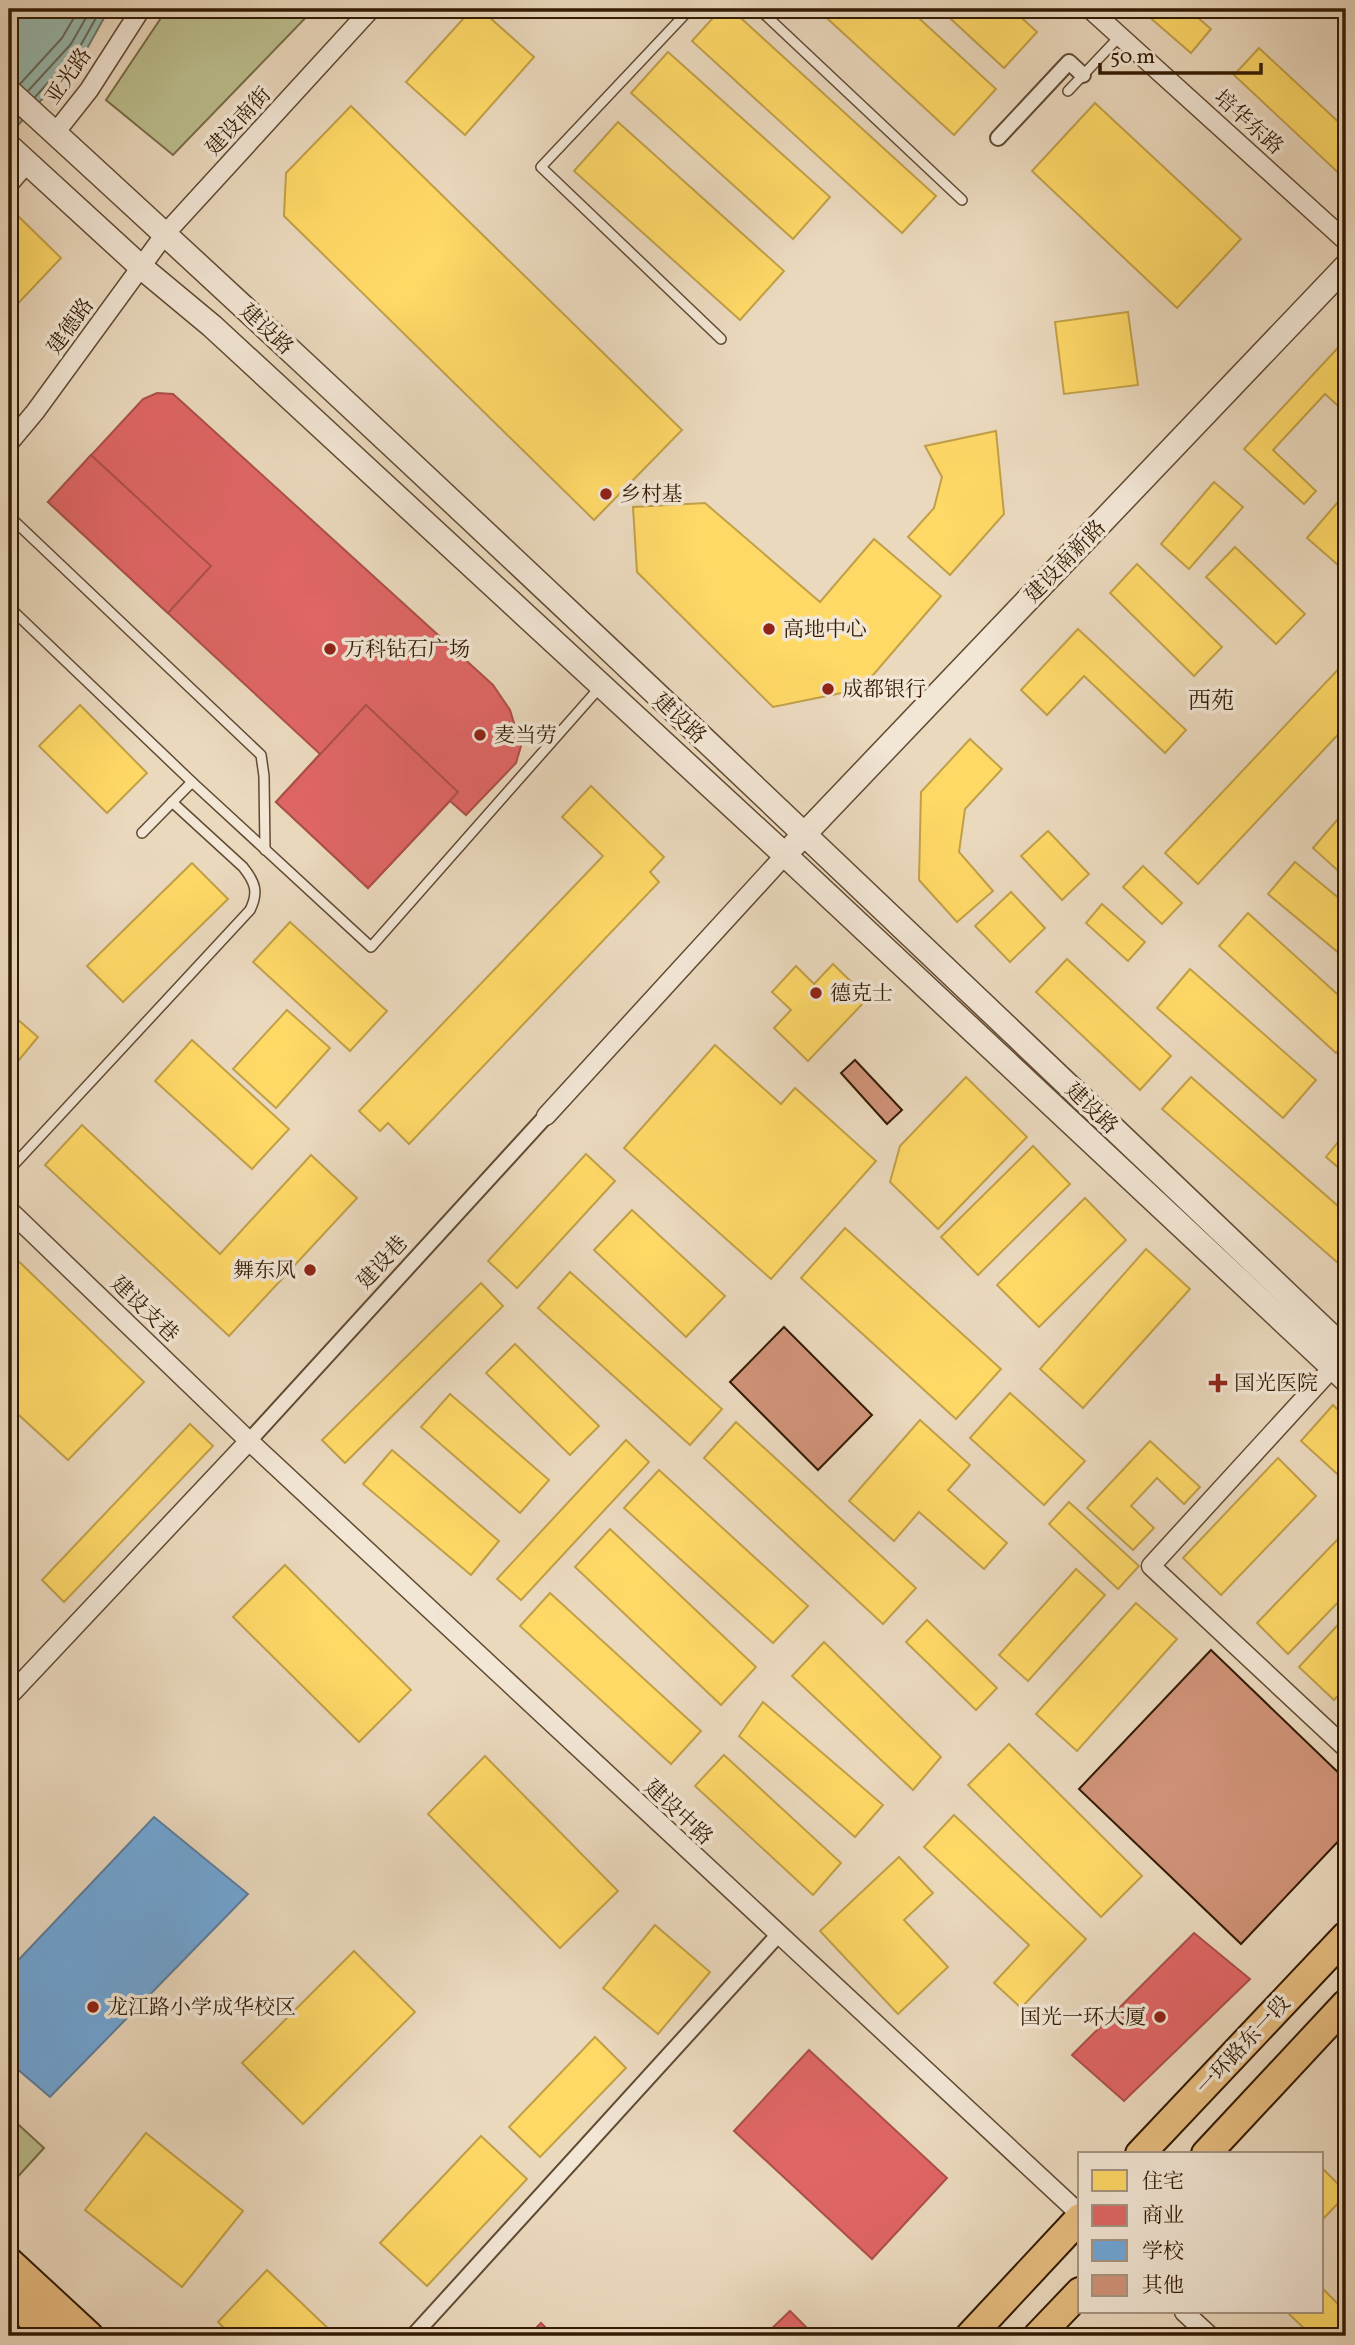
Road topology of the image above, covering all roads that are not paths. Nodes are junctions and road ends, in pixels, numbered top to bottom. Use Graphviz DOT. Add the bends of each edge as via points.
graph roads {
  1 [pos="141,9"];
  2 [pos="372,9"];
  3 [pos="690,9"];
  4 [pos="759,9"];
  5 [pos="1090,9"];
  6 [pos="1120,36"];
  7 [pos="1083,75"];
  8 [pos="9,91"];
  9 [pos="1068,91"];
  10 [pos="48,127"];
  11 [pos="998,138"];
  12 [pos="9,147"];
  13 [pos="27,163"];
  14 [pos="9,184"];
  15 [pos="962,200"];
  16 [pos="165,234"];
  17 [pos="1346,241"];
  18 [pos="1346,266"];
  19 [pos="141,267"];
  20 [pos="721,339"];
  21 [pos="9,443"];
  22 [pos="9,516"];
  23 [pos="9,607"];
  24 [pos="601,685"];
  25 [pos="192,782"];
  26 [pos="172,803"];
  27 [pos="142,833"];
  28 [pos="804,834"];
  29 [pos="265,849"];
  30 [pos="785,855"];
  31 [pos="546,1116"];
  32 [pos="9,1170"];
  33 [pos="9,1210"];
  34 [pos="1342,1365"];
  35 [pos="249,1441"];
  36 [pos="9,1696"];
  37 [pos="1346,1748"];
  38 [pos="778,1935"];
  39 [pos="1346,1936"];
  40 [pos="1346,2004"];
  41 [pos="1142,2152"];
  42 [pos="1208,2152"];
  43 [pos="1078,2214"];
  44 [pos="1078,2218"];
  45 [pos="9,2262"];
  46 [pos="1078,2294"];
  47 [pos="9,2297"];
  48 [pos="1186,2314"];
  49 [pos="51,2336"];
  50 [pos="89,2336"];
  51 [pos="413,2336"];
  52 [pos="970,2336"];
  53 [pos="1038,2336"];
  54 [pos="1210,2336"];
  1 -- 10 [label="street, 亚光路" via="89,90"];
  2 -- 16 [label="street, 建设南街"];
  3 -- 20 [label="lane" via="541,167"];
  4 -- 15 [label="lane"];
  5 -- 6 [label="street, 培华东路"];
  6 -- 7 [label="lane"];
  6 -- 17 [label="street, 培华东路"];
  7 -- 9 [label="lane"];
  7 -- 11 [label="street" via="1069,62"];
  8 -- 10 [label="street, 建设路"];
  10 -- 16 [label="street, 建设路"];
  12 -- 13 [label="street, 建设路"];
  13 -- 14 [label="street"];
  13 -- 19 [label="street, 建设路"];
  16 -- 19 [label="street, 建设南街"];
  16 -- 28 [label="street, 建设路"];
  18 -- 28 [label="street, 建设南新路"];
  19 -- 21 [label="street, 建德路"];
  19 -- 24 [label="street, 建设路" via="212,326"];
  22 -- 29 [label="lane" via="261,755"];
  23 -- 25 [label="lane"];
  24 -- 29 [label="lane" via="371,947"];
  24 -- 30 [label="street, 建设路"];
  25 -- 26 [label="lane"];
  25 -- 29 [label="lane"];
  26 -- 27 [label="lane"];
  26 -- 32 [label="lane" via="243,867 251,877 255,899 250,910"];
  28 -- 30 [label="street, 建设南新路"];
  28 -- 34 [label="street, 建设路"];
  30 -- 31 [label="street, 建设巷"];
  30 -- 34 [label="street, 建设路"];
  31 -- 35 [label="street, 建设巷"];
  33 -- 35 [label="street, 建设支巷"];
  34 -- 37 [label="street" via="1151,1566"];
  35 -- 36 [label="street, 建设巷"];
  35 -- 38 [label="street, 建设中路"];
  38 -- 43 [label="street, 建设中路"];
  38 -- 51 [label="street"];
  39 -- 41 [label="main road, 一环路东一段"];
  40 -- 42 [label="main road"];
  44 -- 52 [label="main road"];
  45 -- 50 [label="main road"];
  46 -- 53 [label="main road"];
  47 -- 49 [label="main road"];
  48 -- 54 [label="street"];
}
